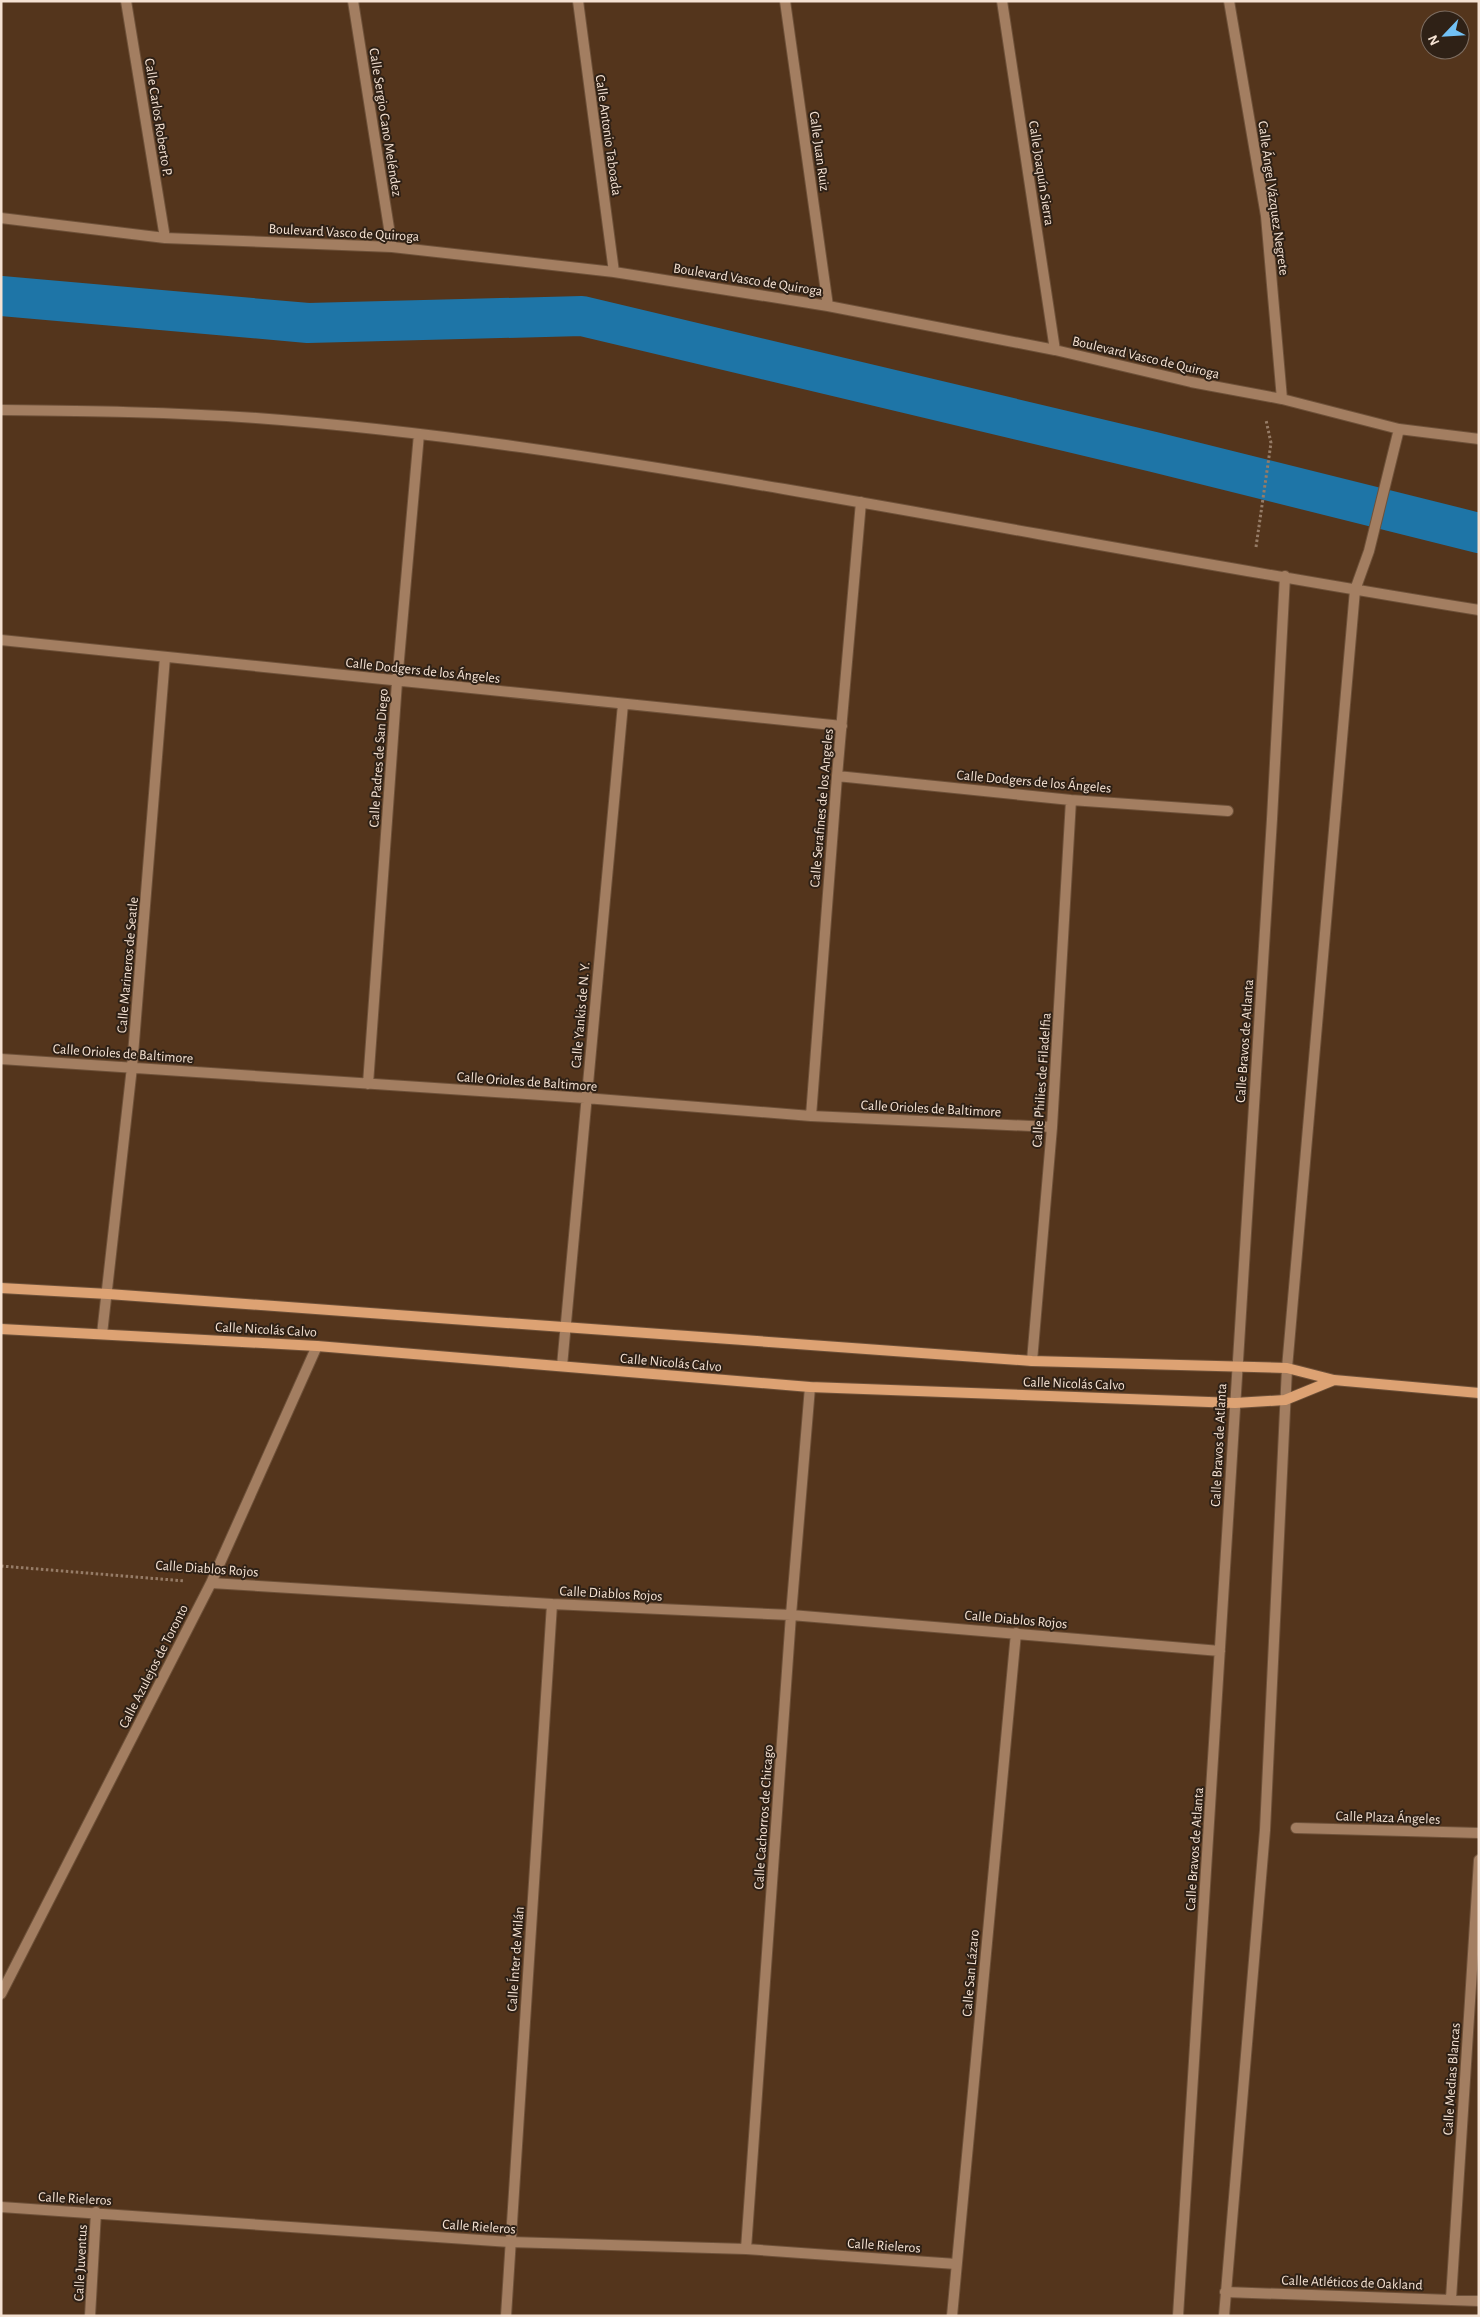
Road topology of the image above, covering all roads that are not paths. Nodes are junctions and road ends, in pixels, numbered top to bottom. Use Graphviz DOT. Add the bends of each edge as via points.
graph roads {
  1 [pos="126,1"];
  2 [pos="353,1"];
  3 [pos="578,1"];
  4 [pos="785,1"];
  5 [pos="1002,1"];
  6 [pos="1229,1"];
  7 [pos="1,218"];
  8 [pos="164,238"];
  9 [pos="392,247"];
  10 [pos="614,272"];
  11 [pos="828,306"];
  12 [pos="1055,350"];
  13 [pos="1282,399"];
  14 [pos="1,410"];
  15 [pos="1399,429"];
  16 [pos="419,434"];
  17 [pos="1479,439"];
  18 [pos="861,502"];
  19 [pos="1285,576"];
  20 [pos="1355,590"];
  21 [pos="1479,610"];
  22 [pos="1,640"];
  23 [pos="165,657"];
  24 [pos="397,682"];
  25 [pos="623,704"];
  26 [pos="842,726"];
  27 [pos="837,776"];
  28 [pos="1071,800"];
  29 [pos="1228,811"];
  30 [pos="1,1059"];
  31 [pos="132,1067"];
  32 [pos="368,1084"];
  33 [pos="585,1098"];
  34 [pos="811,1116"];
  35 [pos="1052,1127"];
  36 [pos="1,1288"];
  37 [pos="108,1294"];
  38 [pos="564,1328"];
  39 [pos="1,1329"];
  40 [pos="102,1334"];
  41 [pos="318,1346"];
  42 [pos="1032,1361"];
  43 [pos="562,1366"];
  44 [pos="1236,1366"];
  45 [pos="1286,1368"];
  46 [pos="1334,1380"];
  47 [pos="810,1387"];
  48 [pos="1479,1393"];
  49 [pos="1285,1400"];
  50 [pos="1236,1403"];
  51 [pos="211,1583"];
  52 [pos="552,1604"];
  53 [pos="791,1615"];
  54 [pos="1016,1633"];
  55 [pos="1220,1651"];
  56 [pos="1296,1828"];
  57 [pos="1479,1833"];
  58 [pos="1479,1860"];
  59 [pos="1,1994"];
  60 [pos="1,2207"];
  61 [pos="96,2212"];
  62 [pos="510,2242"];
  63 [pos="746,2249"];
  64 [pos="956,2264"];
  65 [pos="1225,2292"];
  66 [pos="1451,2299"];
  67 [pos="1479,2301"];
  68 [pos="90,2316"];
  69 [pos="506,2316"];
  70 [pos="952,2316"];
  71 [pos="1178,2316"];
  72 [pos="1224,2316"];
  1 -- 8 [label="street, Calle Carlos Roberto P."];
  2 -- 9 [label="street, Calle Sergio Cano Meléndez"];
  3 -- 10 [label="street, Calle Antonio Taboada"];
  4 -- 11 [label="street, Calle Juan Ruiz"];
  5 -- 12 [label="street, Calle Joaquín Sierra"];
  6 -- 13 [label="street, Calle Ángel Vázquez Negrete" via="1266,216"];
  7 -- 8 [label="street, Boulevard Vasco de Quiroga"];
  8 -- 9 [label="street, Boulevard Vasco de Quiroga"];
  9 -- 10 [label="street, Boulevard Vasco de Quiroga"];
  10 -- 11 [label="street, Boulevard Vasco de Quiroga"];
  11 -- 12 [label="street, Boulevard Vasco de Quiroga"];
  12 -- 13 [label="street, Boulevard Vasco de Quiroga" via="1191,382"];
  13 -- 15 [label="street, Boulevard Vasco de Quiroga"];
  14 -- 16 [label="street" via="256,418"];
  15 -- 17 [label="street, Boulevard Vasco de Quiroga"];
  15 -- 20 [label="street"];
  16 -- 18 [label="street" via="670,470"];
  16 -- 24 [label="street, Calle Padres de San Diego"];
  18 -- 19 [label="street"];
  18 -- 26 [label="street, Calle Serafines de los Angeles"];
  19 -- 20 [label="street"];
  19 -- 44 [label="street, Calle Bravos de Atlanta"];
  20 -- 21 [label="street"];
  20 -- 45 [label="street"];
  22 -- 23 [label="street, Calle Dodgers de los Ángeles"];
  23 -- 24 [label="street, Calle Dodgers de los Ángeles"];
  23 -- 31 [label="street, Calle Marineros de Seatle"];
  24 -- 25 [label="street, Calle Dodgers de los Ángeles"];
  24 -- 32 [label="street, Calle Padres de San Diego"];
  25 -- 26 [label="street, Calle Dodgers de los Ángeles"];
  25 -- 33 [label="street, Calle Yankis de N. Y."];
  26 -- 27 [label="street, Calle Serafines de los Angeles"];
  27 -- 28 [label="street, Calle Dodgers de los Ángeles"];
  27 -- 34 [label="street, Calle Serafines de los Angeles"];
  28 -- 29 [label="street, Calle Dodgers de los Ángeles"];
  28 -- 35 [label="street, Calle Philies de Filadelfia"];
  30 -- 31 [label="street, Calle Orioles de Baltimore"];
  31 -- 32 [label="street, Calle Orioles de Baltimore"];
  31 -- 37 [label="street, Calle Marineros de Seatle"];
  32 -- 33 [label="street, Calle Orioles de Baltimore"];
  33 -- 34 [label="street, Calle Orioles de Baltimore"];
  33 -- 38 [label="street, Calle Yankis de N. Y."];
  34 -- 35 [label="street, Calle Orioles de Baltimore"];
  35 -- 42 [label="street, Calle Philies de Filadelfia"];
  36 -- 37 [label="street, Calle Nicolás Calvo"];
  37 -- 38 [label="street, Calle Nicolás Calvo"];
  37 -- 40 [label="street, Calle Marineros de Seatle"];
  38 -- 42 [label="street, Calle Nicolás Calvo"];
  38 -- 43 [label="street, Calle Yankis de N. Y."];
  39 -- 40 [label="street, Calle Nicolás Calvo"];
  40 -- 41 [label="street, Calle Nicolás Calvo"];
  41 -- 43 [label="street, Calle Nicolás Calvo"];
  41 -- 51 [label="street, Calle Azulejos de Toronto"];
  42 -- 44 [label="street, Calle Nicolás Calvo"];
  43 -- 47 [label="street, Calle Nicolás Calvo"];
  44 -- 45 [label="street, Calle Nicolás Calvo"];
  44 -- 50 [label="street, Calle Bravos de Atlanta"];
  45 -- 46 [label="street, Calle Nicolás Calvo"];
  45 -- 49 [label="street"];
  46 -- 48 [label="street, Calle Nicolás Calvo"];
  46 -- 49 [label="street, Calle Nicolás Calvo"];
  47 -- 50 [label="street, Calle Nicolás Calvo"];
  47 -- 53 [label="street, Calle Cachorros de Chicago"];
  49 -- 50 [label="street, Calle Nicolás Calvo"];
  49 -- 65 [label="street" via="1266,1830"];
  50 -- 55 [label="street, Calle Bravos de Atlanta"];
  51 -- 52 [label="street, Calle Diablos Rojos"];
  51 -- 59 [label="street, Calle Azulejos de Toronto"];
  52 -- 53 [label="street, Calle Diablos Rojos"];
  52 -- 62 [label="street, Calle Ínter de Milán"];
  53 -- 54 [label="street, Calle Diablos Rojos"];
  53 -- 63 [label="street, Calle Cachorros de Chicago"];
  54 -- 55 [label="street, Calle Diablos Rojos"];
  54 -- 64 [label="street, Calle San Lázaro"];
  55 -- 71 [label="street, Calle Bravos de Atlanta"];
  56 -- 57 [label="street, Calle Plaza Ángeles"];
  58 -- 66 [label="street, Calle Medias Blancas"];
  60 -- 61 [label="street, Calle Rieleros"];
  61 -- 62 [label="street, Calle Rieleros"];
  61 -- 68 [label="street, Calle Juventus"];
  62 -- 63 [label="street, Calle Rieleros"];
  62 -- 69 [label="street, Calle Ínter de Milán"];
  63 -- 64 [label="street, Calle Rieleros"];
  64 -- 70 [label="street, Calle San Lázaro"];
  65 -- 66 [label="street, Calle Atléticos de Oakland"];
  65 -- 72 [label="street"];
  66 -- 67 [label="street, Calle Atléticos de Oakland"];
}
